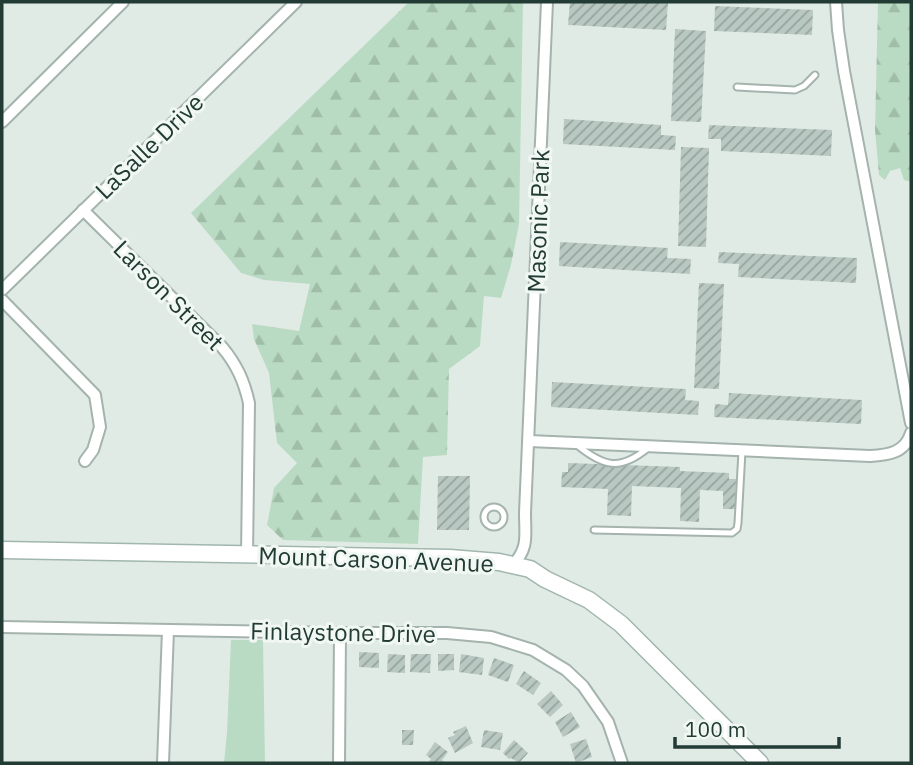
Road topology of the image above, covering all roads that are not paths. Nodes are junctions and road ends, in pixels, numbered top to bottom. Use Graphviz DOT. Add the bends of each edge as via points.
graph roads {
  1 [pos="124,2"];
  2 [pos="296,2"];
  3 [pos="547,2"];
  4 [pos="836,2"];
  5 [pos="815,75"];
  6 [pos="737,87"];
  7 [pos="2,122"];
  8 [pos="83,210"];
  9 [pos="2,290"];
  10 [pos="2,300"];
  11 [pos="911,423"];
  12 [pos="911,433"];
  13 [pos="529,441"];
  14 [pos="575,443"];
  15 [pos="650,447"];
  16 [pos="742,451"];
  17 [pos="85,461"];
  18 [pos="486,524"];
  19 [pos="594,530"];
  20 [pos="2,550"];
  21 [pos="247,555"];
  22 [pos="513,565"];
  23 [pos="2,627"];
  24 [pos="167,630"];
  25 [pos="340,634"];
  26 [pos="163,763"];
  27 [pos="339,763"];
  28 [pos="622,763"];
  29 [pos="760,763"];
  1 -- 7 [label="street"];
  2 -- 8 [label="street, LaSalle Drive"];
  3 -- 13 [label="street, Masonic Park"];
  4 -- 11 [label="street" via="844,71"];
  5 -- 6 [label="lane" via="795,90"];
  8 -- 9 [label="street, LaSalle Drive"];
  8 -- 21 [label="street, Larson Street" via="234,361 249,403"];
  10 -- 17 [label="street" via="96,395 100,427"];
  12 -- 16 [label="street" via="901,450 880,456"];
  13 -- 14 [label="street"];
  13 -- 22 [label="street, Masonic Park" via="526,541"];
  14 -- 15 [label="street"];
  14 -- 15 [label="lane" via="598,461 610,464 628,462"];
  15 -- 16 [label="street"];
  16 -- 19 [label="lane" via="738,523 732,533"];
  18 -- 18 [label="lane" via="499,527 504,522 503,512 498,507 488,508"];
  20 -- 21 [label="main road, Mount Carson Avenue"];
  21 -- 22 [label="main road, Mount Carson Avenue" via="450,558"];
  22 -- 29 [label="main road, Mount Carson Avenue" via="530,569 604,610"];
  23 -- 24 [label="street, Finlaystone Drive"];
  24 -- 25 [label="street, Finlaystone Drive"];
  24 -- 26 [label="street"];
  25 -- 27 [label="street"];
  25 -- 28 [label="street, Finlaystone Drive" via="447,633 491,637 533,650 583,685 608,722"];
}
